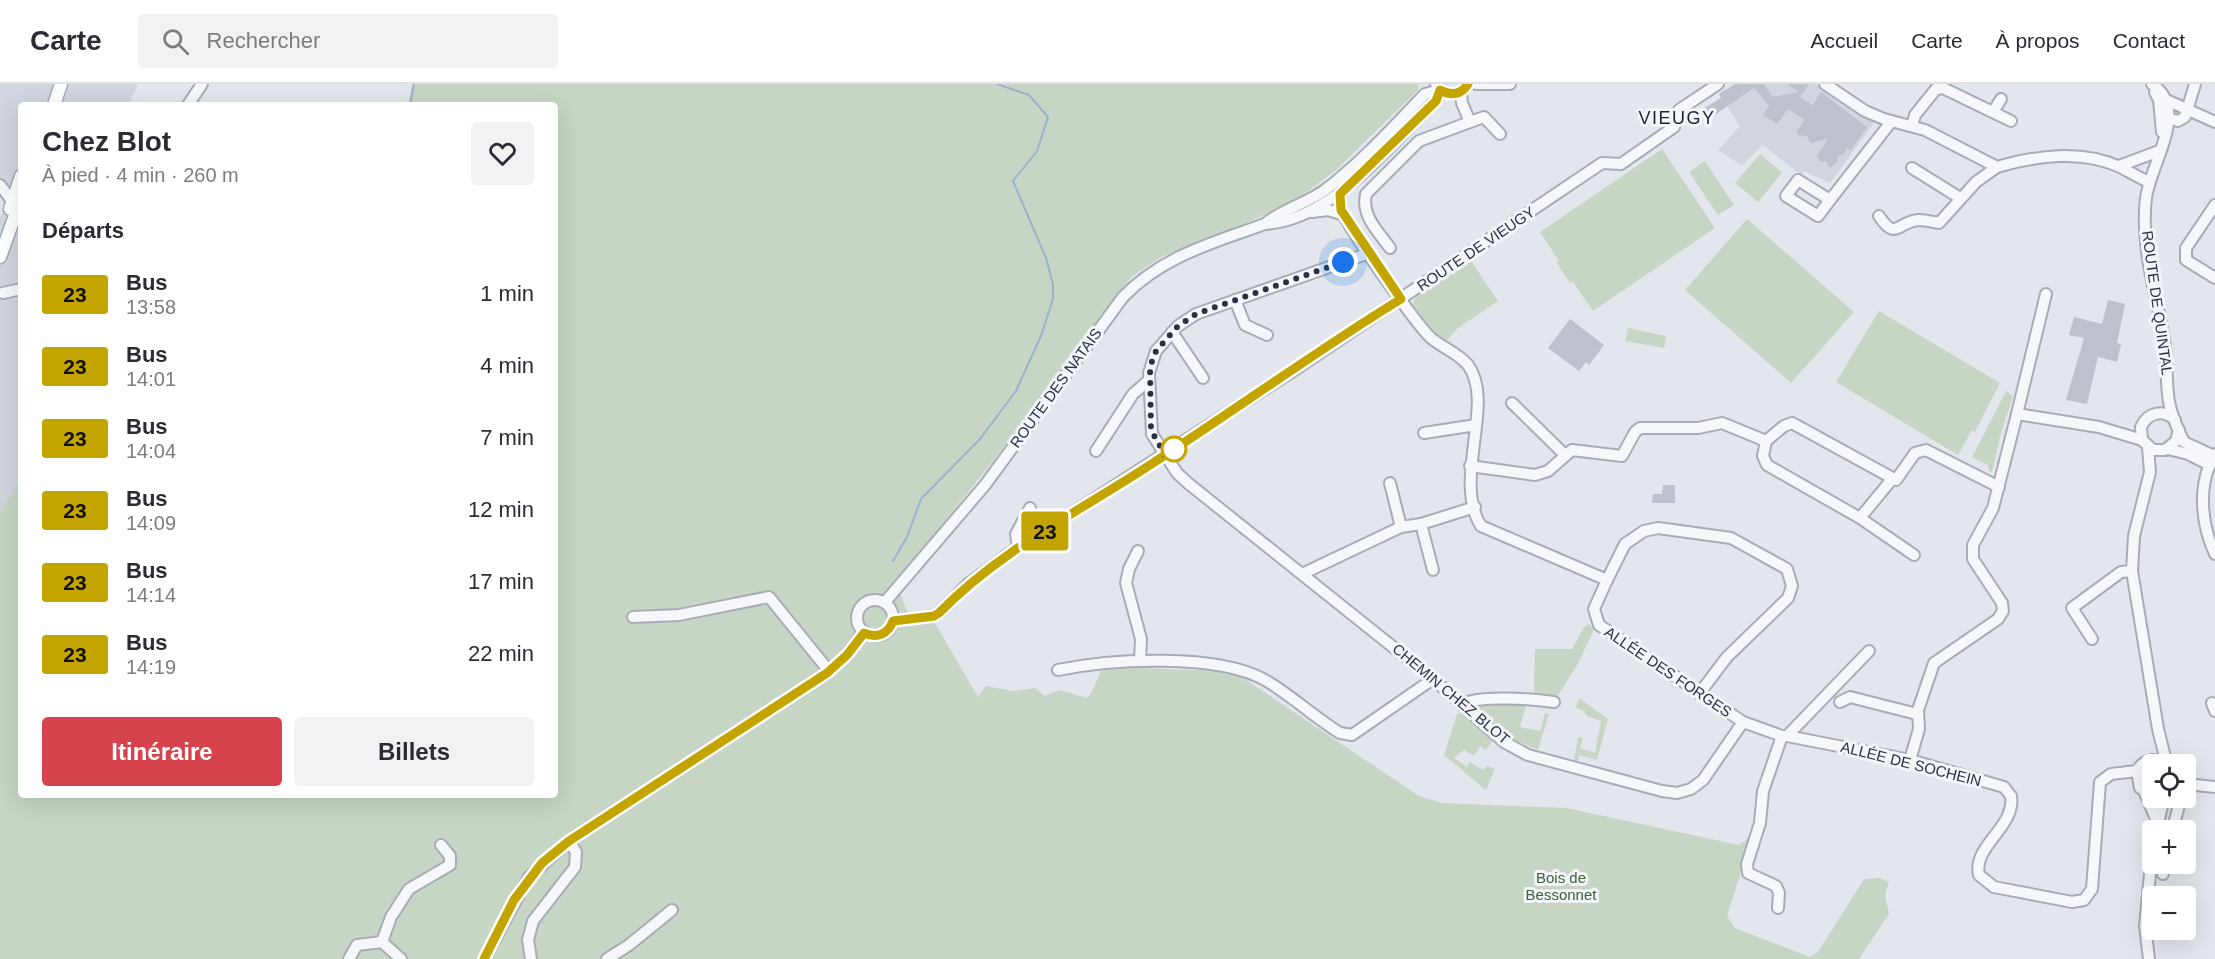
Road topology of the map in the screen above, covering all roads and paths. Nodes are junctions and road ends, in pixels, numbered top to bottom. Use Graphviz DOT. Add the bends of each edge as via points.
graph roads {
  1 [pos="52,84"];
  2 [pos="61,84"];
  3 [pos="202,84"];
  4 [pos="1476,84"];
  5 [pos="1510,84"];
  6 [pos="1718,84"];
  7 [pos="1825,84"];
  8 [pos="2151,84"];
  9 [pos="2195,84"];
  10 [pos="1438,87"];
  11 [pos="1465,88"];
  12 [pos="2001,99"];
  13 [pos="2163,99"];
  14 [pos="46,102"];
  15 [pos="55,102"];
  16 [pos="190,102"];
  17 [pos="2188,111"];
  18 [pos="1993,112"];
  19 [pos="2167,118"];
  20 [pos="2011,121"];
  21 [pos="1470,122"];
  22 [pos="1892,122"];
  23 [pos="2215,122"];
  24 [pos="1912,126"];
  25 [pos="1500,134"];
  26 [pos="2160,147"];
  27 [pos="1997,166"];
  28 [pos="2119,166"];
  29 [pos="1353,168"];
  30 [pos="1912,168"];
  31 [pos="18,181"];
  32 [pos="2149,182"];
  33 [pos="0,185"];
  34 [pos="1340,194"];
  35 [pos="1960,198"];
  36 [pos="17,200"];
  37 [pos="1830,200"];
  38 [pos="2215,205"];
  39 [pos="1303,214"];
  40 [pos="1344,215"];
  41 [pos="1879,216"];
  42 [pos="1265,224"];
  43 [pos="0,233"];
  44 [pos="1390,248"];
  45 [pos="1369,253"];
  46 [pos="0,257"];
  47 [pos="2215,278"];
  48 [pos="18,290"];
  49 [pos="3,293"];
  50 [pos="2046,294"];
  51 [pos="1401,299"];
  52 [pos="1235,300"];
  53 [pos="1172,332"];
  54 [pos="1267,335"];
  55 [pos="1203,378"];
  56 [pos="1149,380"];
  57 [pos="2168,395"];
  58 [pos="1512,403"];
  59 [pos="2156,413"];
  60 [pos="2017,414"];
  61 [pos="2143,423"];
  62 [pos="1476,425"];
  63 [pos="2177,425"];
  64 [pos="2099,427"];
  65 [pos="1424,433"];
  66 [pos="1766,441"];
  67 [pos="2145,443"];
  68 [pos="2167,450"];
  69 [pos="1096,451"];
  70 [pos="1565,454"];
  71 [pos="1165,455"];
  72 [pos="2213,458"];
  73 [pos="1470,466"];
  74 [pos="2150,472"];
  75 [pos="1893,478"];
  76 [pos="1390,483"];
  77 [pos="1998,488"];
  78 [pos="1475,507"];
  79 [pos="1030,508"];
  80 [pos="1860,518"];
  81 [pos="1421,524"];
  82 [pos="1401,527"];
  83 [pos="1018,548"];
  84 [pos="1138,551"];
  85 [pos="2215,554"];
  86 [pos="1914,555"];
  87 [pos="1433,570"];
  88 [pos="2132,571"];
  89 [pos="1304,573"];
  90 [pos="1607,580"];
  91 [pos="885,602"];
  92 [pos="633,617"];
  93 [pos="893,621"];
  94 [pos="864,633"];
  95 [pos="2092,639"];
  96 [pos="1869,651"];
  97 [pos="1140,660"];
  98 [pos="1058,670"];
  99 [pos="829,671"];
  100 [pos="1434,679"];
  101 [pos="1699,694"];
  102 [pos="1554,702"];
  103 [pos="1839,702"];
  104 [pos="1463,704"];
  105 [pos="1917,714"];
  106 [pos="1743,722"];
  107 [pos="2158,729"];
  108 [pos="1784,736"];
  109 [pos="2152,754"];
  110 [pos="2164,754"];
  111 [pos="1910,760"];
  112 [pos="2142,766"];
  113 [pos="2137,771"];
  114 [pos="2118,774"];
  115 [pos="2142,784"];
  116 [pos="2196,785"];
  117 [pos="2215,787"];
  118 [pos="2142,788"];
  119 [pos="569,841"];
  120 [pos="441,845"];
  121 [pos="2150,874"];
  122 [pos="1778,908"];
  123 [pos="672,910"];
  124 [pos="382,942"];
  125 [pos="349,959"];
  126 [pos="401,959"];
  127 [pos="484,959"];
  128 [pos="533,959"];
  129 [pos="607,959"];
  130 [pos="2149,959"];
  1 -- 14 [label="main road"];
  2 -- 15 [label="main road"];
  3 -- 16 [label="street"];
  4 -- 5 [label="street"];
  6 -- 51 [label="street, ROUTE DE VIEUGY" via="1678,110 1674,127 1621,164 1602,162"];
  7 -- 22 [label="street" via="1865,111"];
  8 -- 13 [label="street"];
  9 -- 17 [label="street"];
  10 -- 11 [label="street" via="1446,93"];
  10 -- 29 [label="street, ROUTE DES NATAIS" via="1425,94"];
  10 -- 34 [label="street, ROUTE DES NATAIS" via="1436,101"];
  11 -- 21 [label="street" via="1462,103"];
  12 -- 18 [label="street"];
  13 -- 17 [label="street"];
  13 -- 19 [label="street"];
  17 -- 19 [label="street" via="2178,121"];
  17 -- 23 [label="street"];
  18 -- 20 [label="street"];
  18 -- 24 [label="street" via="1953,91 1936,88"];
  19 -- 26 [label="street, ROUTE DE QUINTAL"];
  21 -- 25 [label="street" via="1484,117"];
  21 -- 44 [label="street" via="1419,141 1366,194 1367,216"];
  22 -- 24 [label="street"];
  22 -- 37 [label="street"];
  24 -- 27 [label="street"];
  26 -- 28 [label="street"];
  26 -- 32 [label="street, ROUTE DE QUINTAL"];
  27 -- 28 [label="street" via="2065,155"];
  27 -- 35 [label="street"];
  28 -- 32 [label="street"];
  29 -- 34 [label="street"];
  29 -- 42 [label="street, ROUTE DES NATAIS" via="1323,191"];
  30 -- 35 [label="street"];
  31 -- 33 [label="street"];
  32 -- 57 [label="street, ROUTE DE QUINTAL" via="2145,207 2147,246 2164,341"];
  33 -- 36 [label="street"];
  34 -- 39 [label="street, ROUTE DES NATAIS"];
  34 -- 40 [label="street"];
  35 -- 41 [label="street" via="1939,223 1918,220 1893,230"];
  36 -- 43 [label="main road"];
  36 -- 46 [label="main road"];
  38 -- 47 [label="street" via="2186,248 2186,260"];
  39 -- 40 [label="street" via="1328,210"];
  39 -- 42 [label="street, ROUTE DES NATAIS" via="1277,224"];
  40 -- 45 [label="street"];
  42 -- 91 [label="street, ROUTE DES NATAIS" via="1191,251 1140,279 985,485"];
  45 -- 51 [label="street"];
  45 -- 52 [label="street"];
  48 -- 49 [label="street"];
  50 -- 60 [label="street"];
  51 -- 62 [label="street" via="1431,338 1461,357 1473,373 1478,390"];
  51 -- 71 [label="street, ROUTE DE VIEUGY"];
  52 -- 53 [label="street" via="1196,314"];
  52 -- 54 [label="street" via="1245,325"];
  53 -- 55 [label="street"];
  53 -- 56 [label="street" via="1151,362"];
  56 -- 69 [label="street" via="1133,394"];
  56 -- 71 [label="street, CHEMIN CHEZ BLOT" via="1151,430"];
  57 -- 59 [label="street, ROUTE DE QUINTAL"];
  57 -- 63 [label="street, ROUTE DE QUINTAL"];
  58 -- 70 [label="street"];
  59 -- 61 [label="street"];
  59 -- 63 [label="street" via="2166,414"];
  60 -- 64 [label="street"];
  60 -- 77 [label="street"];
  61 -- 64 [label="street"];
  61 -- 67 [label="street"];
  62 -- 65 [label="street"];
  62 -- 73 [label="street"];
  63 -- 68 [label="street" via="2176,441"];
  63 -- 72 [label="street" via="2184,442"];
  64 -- 67 [label="street"];
  66 -- 70 [label="street" via="1722,423 1698,428 1644,428 1635,432 1622,456 1576,450"];
  66 -- 75 [label="street" via="1784,426 1796,424"];
  66 -- 80 [label="street" via="1763,456 1767,465"];
  67 -- 68 [label="street"];
  67 -- 74 [label="street"];
  68 -- 72 [label="street"];
  68 -- 74 [label="street"];
  70 -- 73 [label="street" via="1548,471 1535,475"];
  71 -- 83 [label="street, ROUTE DE VIEUGY"];
  71 -- 89 [label="street, CHEMIN CHEZ BLOT" via="1189,484"];
  72 -- 85 [label="street" via="2203,516"];
  73 -- 78 [label="street"];
  74 -- 88 [label="street" via="2134,536"];
  75 -- 77 [label="street" via="1896,480 1915,453 1926,450"];
  75 -- 80 [label="street"];
  76 -- 82 [label="street"];
  77 -- 105 [label="street" via="1993,508 1972,550 1973,559 2002,603 2003,611 1998,619 1935,661"];
  78 -- 81 [label="street"];
  78 -- 90 [label="street" via="1479,522 1488,531"];
  79 -- 83 [label="street" via="1016,534"];
  80 -- 86 [label="street"];
  81 -- 82 [label="street"];
  81 -- 87 [label="street"];
  82 -- 89 [label="street"];
  83 -- 93 [label="street, ROUTE DE VIEUGY" via="968,584 934,616"];
  84 -- 97 [label="street" via="1126,583 1141,639"];
  88 -- 95 [label="street" via="2121,572 2072,608"];
  88 -- 107 [label="street"];
  89 -- 100 [label="street, CHEMIN CHEZ BLOT"];
  90 -- 101 [label="street, ALLÉE DES FORGES" via="1594,609 1599,625"];
  90 -- 101 [label="street, ALLÉE DES FORGES" via="1625,544 1644,531 1658,528 1731,538 1787,569 1792,586 1788,598 1727,657"];
  91 -- 93 [label="street"];
  91 -- 94 [label="street" via="871,600 859,608 857,621"];
  92 -- 99 [label="street" via="689,614 769,597"];
  93 -- 94 [label="street, ROUTE DE VIEUGY" via="881,635"];
  94 -- 99 [label="street"];
  96 -- 108 [label="street"];
  97 -- 98 [label="street" via="1096,662"];
  97 -- 100 [label="street" via="1236,668 1266,680 1340,733 1352,735"];
  99 -- 119 [label="street"];
  100 -- 104 [label="street, CHEMIN CHEZ BLOT"];
  101 -- 106 [label="street, ALLÉE DES FORGES"];
  102 -- 104 [label="street" via="1530,698 1474,699"];
  103 -- 105 [label="street" via="1850,697 1877,699"];
  104 -- 106 [label="street, CHEMIN CHEZ BLOT" via="1504,742 1528,755 1670,792 1691,789 1703,780"];
  105 -- 111 [label="street" via="1919,729"];
  106 -- 108 [label="street"];
  107 -- 109 [label="street"];
  107 -- 110 [label="street"];
  108 -- 111 [label="street, ALLÉE DE SOCHEIN"];
  108 -- 122 [label="street" via="1763,791 1760,823 1747,864 1748,873 1776,886"];
  111 -- 114 [label="street, ALLÉE DE SOCHEIN" via="2004,787 2009,792 2011,813 1979,863 1979,875 1986,884 2072,902 2084,900 2092,888 2098,786 2106,777"];
  112 -- 113 [label="street"];
  113 -- 114 [label="street"];
  113 -- 115 [label="street"];
  114 -- 118 [label="street"];
  116 -- 117 [label="street"];
  119 -- 127 [label="street" via="529,877"];
  119 -- 128 [label="street" via="576,852 575,867 534,921 530,930"];
  120 -- 124 [label="street" via="450,856 450,865 409,889 391,917"];
  121 -- 130 [label="street" via="2145,926"];
  123 -- 129 [label="street"];
  124 -- 125 [label="street" via="357,945"];
  124 -- 126 [label="street"];
}
